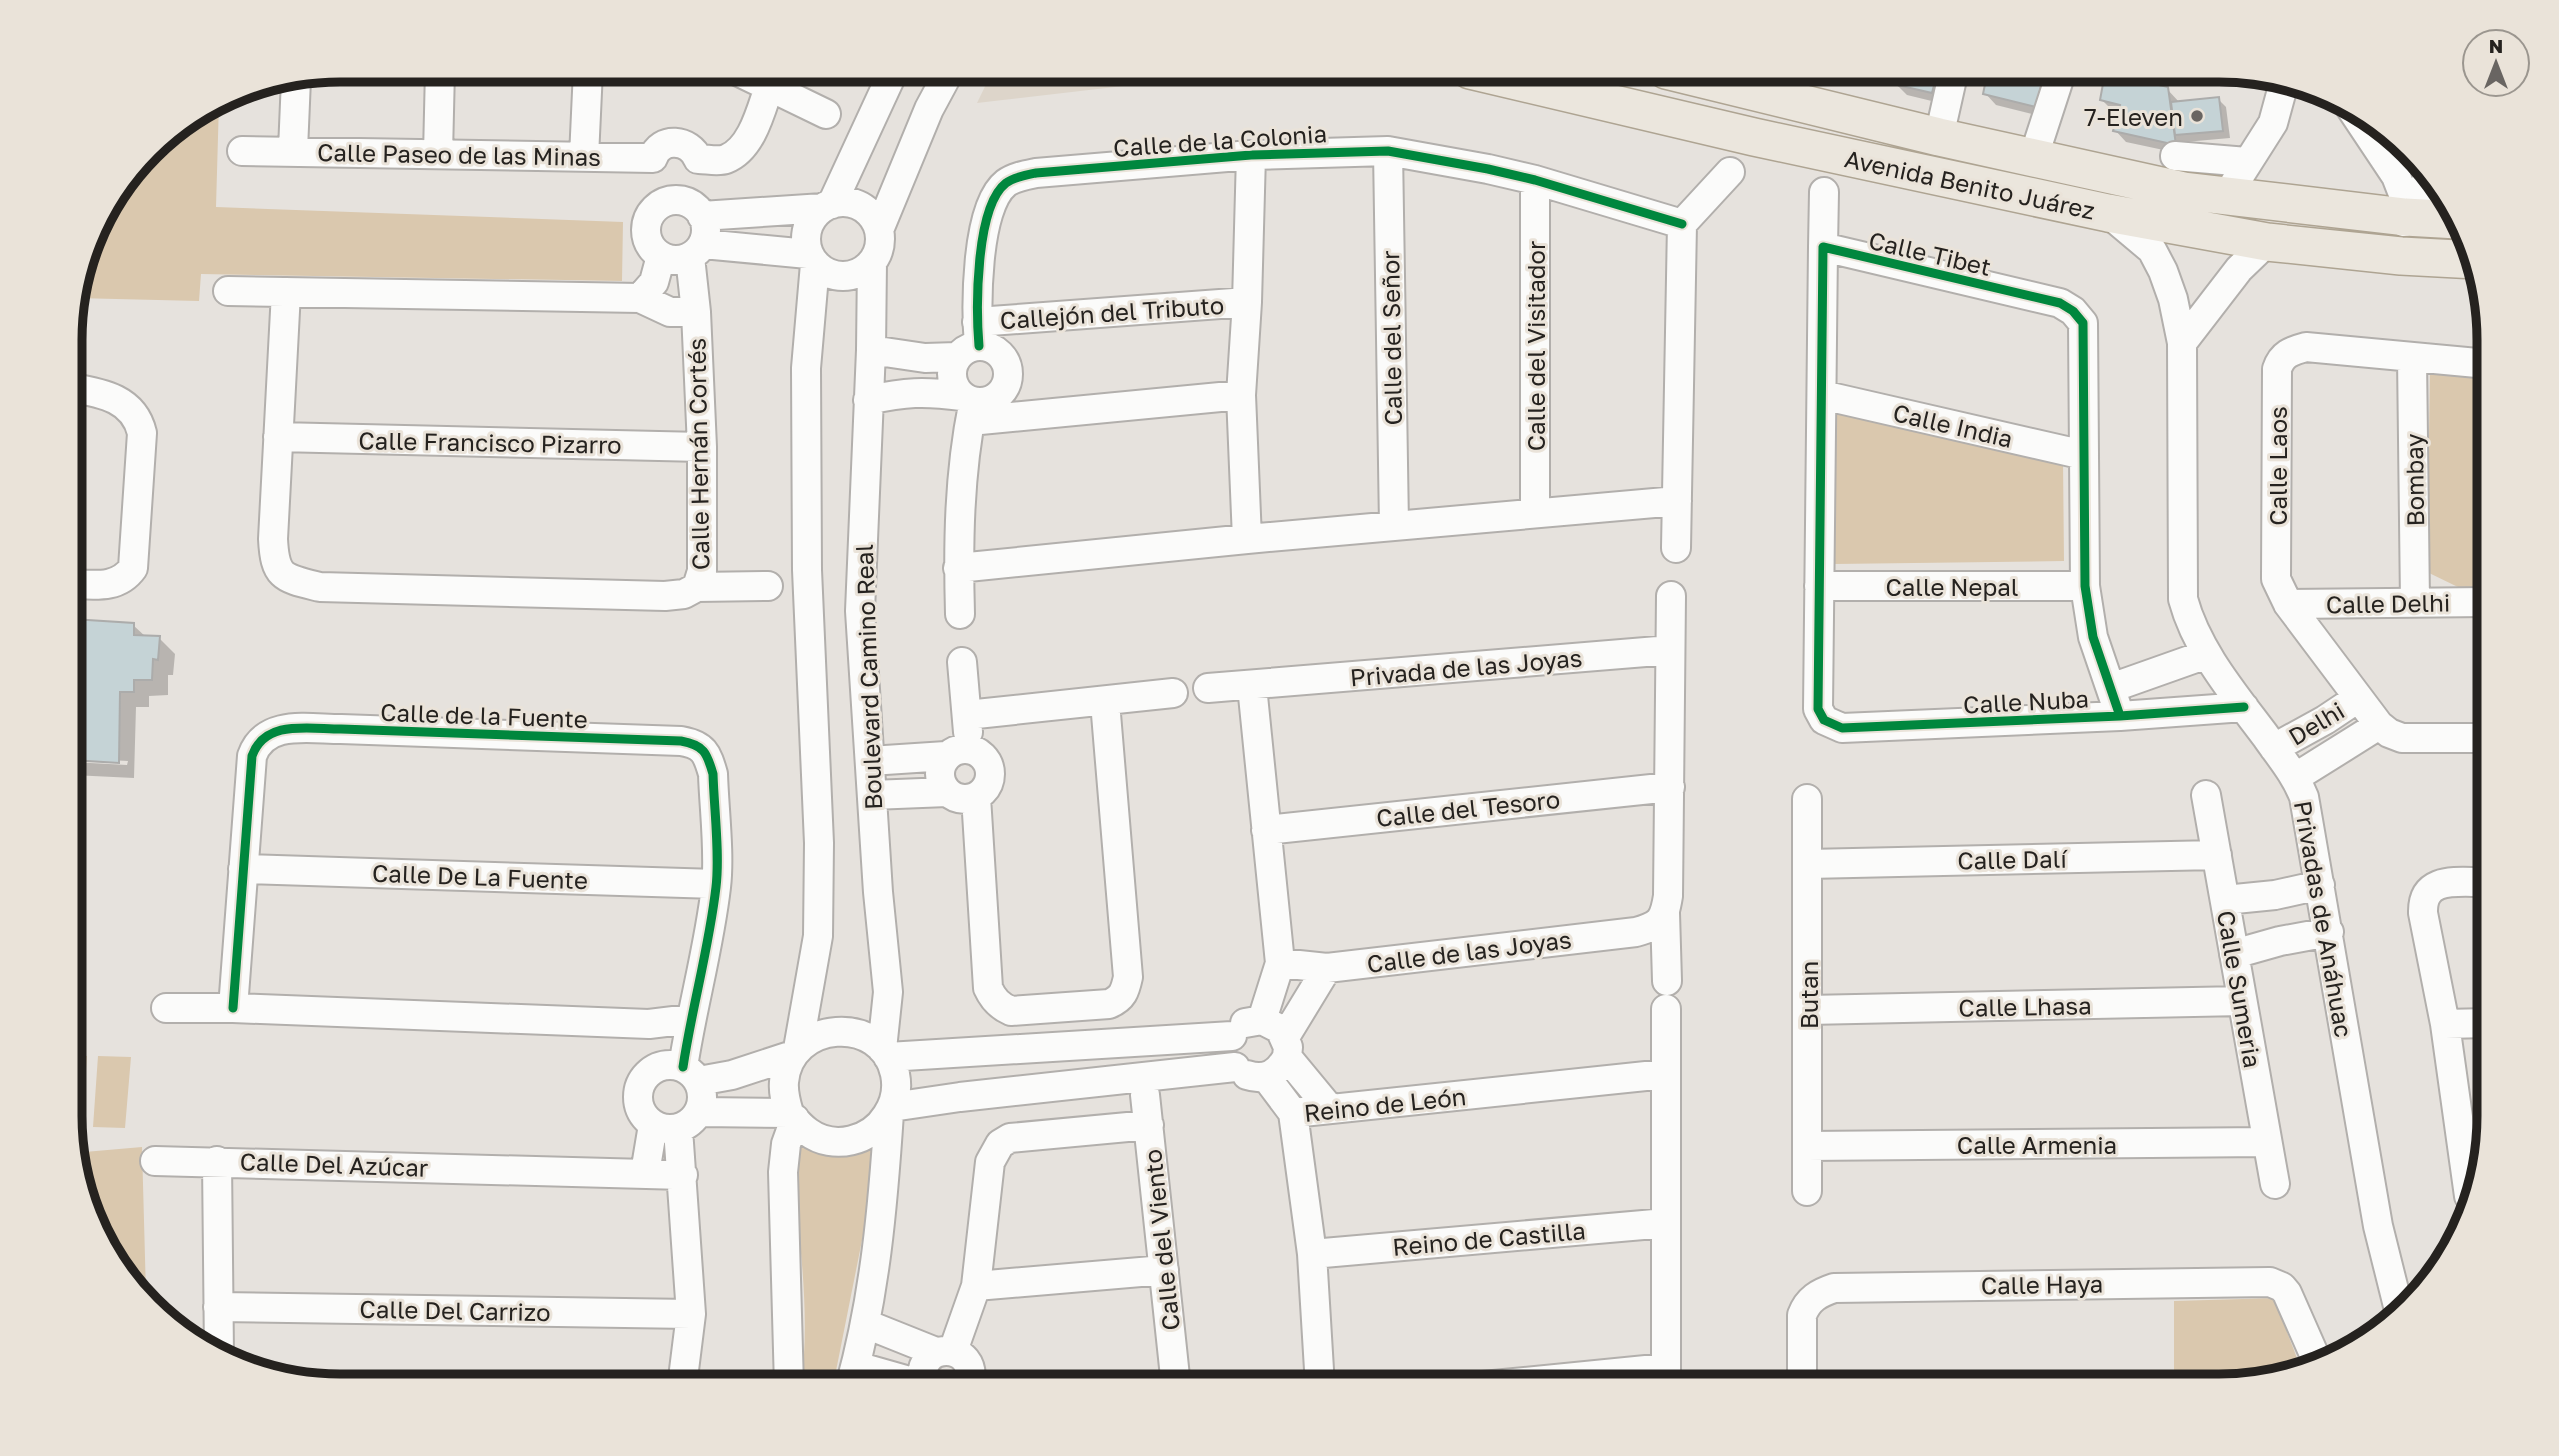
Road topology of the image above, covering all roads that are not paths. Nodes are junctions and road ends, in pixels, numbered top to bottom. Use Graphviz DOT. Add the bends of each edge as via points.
graph roads {
  1 [pos="440,82"];
  2 [pos="587,82"];
  3 [pos="759,82"];
  4 [pos="888,82"];
  5 [pos="944,82"];
  6 [pos="1521,82"];
  7 [pos="1757,82"];
  8 [pos="1951,82"];
  9 [pos="2058,82"];
  10 [pos="296,86"];
  11 [pos="769,87"];
  12 [pos="2282,90"];
  13 [pos="826,114"];
  14 [pos="2363,127"];
  15 [pos="1939,137"];
  16 [pos="293,150"];
  17 [pos="242,151"];
  18 [pos="1388,151"];
  19 [pos="438,154"];
  20 [pos="1251,155"];
  21 [pos="2034,156"];
  22 [pos="2175,156"];
  23 [pos="584,157"];
  24 [pos="653,158"];
  25 [pos="698,159"];
  26 [pos="2247,162"];
  27 [pos="1730,172"];
  28 [pos="1535,180"];
  29 [pos="2424,185"];
  30 [pos="2184,191"];
  31 [pos="1824,192"];
  32 [pos="2227,197"];
  33 [pos="658,205"];
  34 [pos="827,206"];
  35 [pos="699,212"];
  36 [pos="2108,214"];
  37 [pos="2405,217"];
  38 [pos="2446,219"];
  39 [pos="1682,224"];
  40 [pos="879,230"];
  41 [pos="2267,242"];
  42 [pos="1823,247"];
  43 [pos="696,250"];
  44 [pos="661,256"];
  45 [pos="2401,256"];
  46 [pos="811,259"];
  47 [pos="2463,259"];
  48 [pos="872,262"];
  49 [pos="228,291"];
  50 [pos="286,292"];
  51 [pos="640,298"];
  52 [pos="1247,302"];
  53 [pos="696,312"];
  54 [pos="971,342"];
  55 [pos="2182,343"];
  56 [pos="871,350"];
  57 [pos="2412,358"];
  58 [pos="2477,363"];
  59 [pos="82,390"];
  60 [pos="1241,395"];
  61 [pos="1822,395"];
  62 [pos="868,400"];
  63 [pos="968,406"];
  64 [pos="278,438"];
  65 [pos="702,447"];
  66 [pos="2084,455"];
  67 [pos="1677,501"];
  68 [pos="1535,512"];
  69 [pos="1394,525"];
  70 [pos="1247,539"];
  71 [pos="1676,548"];
  72 [pos="958,568"];
  73 [pos="82,584"];
  74 [pos="768,586"];
  75 [pos="1819,586"];
  76 [pos="2085,586"];
  77 [pos="697,587"];
  78 [pos="1671,596"];
  79 [pos="2415,602"];
  80 [pos="2477,602"];
  81 [pos="2288,604"];
  82 [pos="960,614"];
  83 [pos="1671,649"];
  84 [pos="2207,654"];
  85 [pos="962,662"];
  86 [pos="1252,686"];
  87 [pos="1208,688"];
  88 [pos="2111,688"];
  89 [pos="1173,693"];
  90 [pos="2358,698"];
  91 [pos="1105,702"];
  92 [pos="2244,707"];
  93 [pos="967,715"];
  94 [pos="2120,716"];
  95 [pos="2391,732"];
  96 [pos="2477,737"];
  97 [pos="2274,748"];
  98 [pos="958,752"];
  99 [pos="870,761"];
  100 [pos="2296,777"];
  101 [pos="1670,787"];
  102 [pos="947,792"];
  103 [pos="872,795"];
  104 [pos="2206,795"];
  105 [pos="976,797"];
  106 [pos="1807,799"];
  107 [pos="1266,830"];
  108 [pos="2217,855"];
  109 [pos="1808,863"];
  110 [pos="243,869"];
  111 [pos="2477,882"];
  112 [pos="716,884"];
  113 [pos="2320,886"];
  114 [pos="2225,900"];
  115 [pos="1665,914"];
  116 [pos="2329,932"];
  117 [pos="2234,954"];
  118 [pos="1280,963"];
  119 [pos="1327,968"];
  120 [pos="2242,1001"];
  121 [pos="166,1008"];
  122 [pos="233,1008"];
  123 [pos="1808,1010"];
  124 [pos="691,1019"];
  125 [pos="1262,1020"];
  126 [pos="2477,1023"];
  127 [pos="649,1024"];
  128 [pos="2445,1024"];
  129 [pos="1232,1036"];
  130 [pos="1286,1047"];
  131 [pos="795,1052"];
  132 [pos="885,1053"];
  133 [pos="1235,1067"];
  134 [pos="652,1070"];
  135 [pos="691,1074"];
  136 [pos="1665,1074"];
  137 [pos="1266,1077"];
  138 [pos="1145,1095"];
  139 [pos="1330,1109"];
  140 [pos="890,1110"];
  141 [pos="1293,1113"];
  142 [pos="792,1116"];
  143 [pos="677,1122"];
  144 [pos="1149,1125"];
  145 [pos="2267,1142"];
  146 [pos="1807,1146"];
  147 [pos="155,1161"];
  148 [pos="217,1161"];
  149 [pos="2471,1165"];
  150 [pos="645,1173"];
  151 [pos="683,1175"];
  152 [pos="2275,1184"];
  153 [pos="1807,1191"];
  154 [pos="1666,1223"];
  155 [pos="1312,1254"];
  156 [pos="1164,1270"];
  157 [pos="976,1286"];
  158 [pos="2397,1302"];
  159 [pos="218,1307"];
  160 [pos="691,1314"];
  161 [pos="866,1324"];
  162 [pos="219,1343"];
  163 [pos="945,1352"];
  164 [pos="2314,1355"];
  165 [pos="684,1374"];
  166 [pos="789,1374"];
  167 [pos="854,1374"];
  168 [pos="922,1374"];
  169 [pos="970,1374"];
  170 [pos="1175,1374"];
  171 [pos="1319,1374"];
  172 [pos="1666,1374"];
  173 [pos="1802,1374"];
  1 -- 19 [label="street"];
  2 -- 23 [label="street"];
  3 -- 11 [label="street"];
  4 -- 34 [label="street"];
  5 -- 40 [label="street"];
  6 -- 36 [label="main road, Avenida Benito Juárez"];
  7 -- 15 [label="main road, Avenida Benito Juárez"];
  8 -- 15 [label="street"];
  9 -- 21 [label="street"];
  10 -- 16 [label="street, Calle Paseo de las Minas"];
  11 -- 13 [label="street"];
  11 -- 25 [label="street" via="743,146 722,160"];
  12 -- 26 [label="street" via="2273,123"];
  14 -- 37 [label="street" via="2396,176"];
  15 -- 21 [label="main road, Avenida Benito Juárez"];
  16 -- 17 [label="street"];
  16 -- 19 [label="street, Calle Paseo de las Minas"];
  18 -- 20 [label="street, Calle de la Colonia"];
  18 -- 28 [label="street, Calle de la Colonia"];
  18 -- 69 [label="street, Calle del Señor"];
  19 -- 23 [label="street, Calle Paseo de las Minas"];
  20 -- 52 [label="street"];
  20 -- 54 [label="street, Calle de la Colonia" via="1036,173 1005,184 990,211 982,247"];
  21 -- 30 [label="main road, Avenida Benito Juárez"];
  22 -- 26 [label="street"];
  23 -- 24 [label="street, Calle Paseo de las Minas"];
  24 -- 25 [label="street, Calle Paseo de las Minas" via="661,147 676,142 691,148"];
  24 -- 33 [label="street"];
  25 -- 35 [label="street"];
  26 -- 32 [label="street"];
  27 -- 39 [label="street"];
  28 -- 39 [label="street, Calle de la Colonia"];
  28 -- 68 [label="street, Calle del Visitador"];
  29 -- 37 [label="street"];
  30 -- 32 [label="main road, Avenida Benito Juárez"];
  30 -- 36 [label="main road" via="2126,201"];
  31 -- 42 [label="street"];
  32 -- 37 [label="main road, Avenida Benito Juárez"];
  33 -- 35 [label="street" via="678,200"];
  33 -- 44 [label="street" via="645,232 647,242"];
  34 -- 35 [label="street"];
  34 -- 40 [label="street" via="852,203 861,207"];
  34 -- 46 [label="street" via="809,223 806,233"];
  35 -- 43 [label="street" via="706,225"];
  36 -- 41 [label="main road, Avenida Benito Juárez"];
  36 -- 55 [label="street, Privadas de Anáhuac" via="2152,250 2173,299"];
  37 -- 38 [label="main road, Avenida Benito Juárez"];
  37 -- 45 [label="street"];
  39 -- 67 [label="street"];
  40 -- 48 [label="street" via="879,247"];
  41 -- 45 [label="main road, Avenida Benito Juárez"];
  41 -- 55 [label="street"];
  42 -- 61 [label="street"];
  42 -- 66 [label="street, Calle Tibet" via="2060,303 2073,311 2083,323"];
  43 -- 44 [label="street" via="681,260"];
  43 -- 46 [label="street"];
  43 -- 53 [label="street"];
  44 -- 51 [label="street" via="654,282"];
  45 -- 47 [label="main road, Avenida Benito Juárez"];
  46 -- 48 [label="street" via="823,271 844,277"];
  46 -- 131 [label="street" via="807,544 819,843 818,936"];
  48 -- 56 [label="street, Boulevard Camino Real"];
  49 -- 50 [label="street"];
  50 -- 51 [label="street, Calle Hernán Cortés"];
  50 -- 64 [label="street, Calle Hernán Cortés"];
  51 -- 53 [label="street, Calle Hernán Cortés" via="670,312"];
  52 -- 54 [label="street, Callejón del Tributo"];
  52 -- 60 [label="street"];
  53 -- 65 [label="street, Calle Hernán Cortés"];
  54 -- 56 [label="street, Callejón del Tributo" via="925,358"];
  54 -- 63 [label="street" via="951,373"];
  54 -- 63 [label="street" via="996,350 1009,373 998,397"];
  55 -- 84 [label="street, Privadas de Anáhuac" via="2181,585 2188,617"];
  56 -- 62 [label="street, Boulevard Camino Real"];
  57 -- 58 [label="street, Calle Laos"];
  57 -- 79 [label="street, Bombay"];
  57 -- 81 [label="street, Calle Laos" via="2306,347 2281,358 2277,369 2276,579"];
  59 -- 73 [label="street" via="116,398 136,416 142,433 133,568 112,584"];
  60 -- 63 [label="street"];
  60 -- 70 [label="street"];
  61 -- 66 [label="street, Calle India"];
  61 -- 75 [label="street"];
  62 -- 63 [label="street" via="932,392"];
  62 -- 99 [label="street, Boulevard Camino Real" via="860,611"];
  63 -- 72 [label="street"];
  64 -- 65 [label="street, Calle Francisco Pizarro"];
  64 -- 77 [label="street, Calle Hernán Cortés" via="274,565 300,582 320,587 665,596"];
  65 -- 77 [label="street, Calle Hernán Cortés" via="704,551"];
  66 -- 76 [label="street, Calle Tibet"];
  67 -- 68 [label="street"];
  67 -- 71 [label="street"];
  68 -- 69 [label="street"];
  69 -- 70 [label="street"];
  70 -- 72 [label="street"];
  72 -- 82 [label="street"];
  74 -- 77 [label="street"];
  75 -- 76 [label="street, Calle Nepal"];
  75 -- 94 [label="street, Calle Nuba" via="1818,709 1824,720 1842,728"];
  76 -- 88 [label="street, Calle Tibet" via="2093,637"];
  78 -- 83 [label="street"];
  79 -- 80 [label="street, Calle Delhi"];
  79 -- 81 [label="street, Calle Delhi"];
  81 -- 90 [label="street, Calle Laos"];
  83 -- 86 [label="street, Privada de las Joyas"];
  83 -- 101 [label="street"];
  84 -- 88 [label="street, Calle Nuba"];
  84 -- 92 [label="street, Privadas de Anáhuac"];
  85 -- 93 [label="street"];
  86 -- 87 [label="street, Privada de las Joyas"];
  86 -- 107 [label="street"];
  88 -- 94 [label="street, Calle Tibet"];
  89 -- 91 [label="street"];
  90 -- 95 [label="street, Calle Laos"];
  90 -- 97 [label="street, Delhi"];
  91 -- 93 [label="street"];
  91 -- 105 [label="street" via="1128,977 1116,1001 1011,1011 993,999 988,988"];
  92 -- 94 [label="street, Calle Nuba"];
  92 -- 97 [label="street, Privadas de Anáhuac"];
  93 -- 98 [label="street"];
  95 -- 96 [label="street"];
  95 -- 100 [label="street, Delhi"];
  97 -- 100 [label="street, Privadas de Anáhuac"];
  98 -- 99 [label="street"];
  98 -- 102 [label="street" via="940,770"];
  98 -- 105 [label="street" via="984,756 990,771 987,786"];
  99 -- 103 [label="street, Boulevard Camino Real"];
  100 -- 113 [label="street, Privadas de Anáhuac" via="2309,818"];
  101 -- 107 [label="street, Calle del Tesoro"];
  101 -- 115 [label="street"];
  102 -- 103 [label="street"];
  102 -- 105 [label="street" via="960,799"];
  103 -- 132 [label="street, Boulevard Camino Real" via="888,992"];
  104 -- 108 [label="street, Calle Sumeria"];
  106 -- 109 [label="street, Butan"];
  107 -- 118 [label="street"];
  108 -- 109 [label="street, Calle Dalí"];
  108 -- 114 [label="street, Calle Sumeria"];
  109 -- 123 [label="street, Butan"];
  110 -- 112 [label="street, Calle De La Fuente"];
  110 -- 112 [label="street, Calle de la Fuente" via="252,756 257,743 289,728 341,729 695,744 709,759 713,774"];
  110 -- 122 [label="street, Calle de la Fuente"];
  111 -- 128 [label="street" via="2439,884 2428,890 2423,900"];
  112 -- 124 [label="street, Calle de la Fuente"];
  113 -- 114 [label="street"];
  113 -- 116 [label="street, Privadas de Anáhuac"];
  114 -- 117 [label="street, Calle Sumeria"];
  115 -- 119 [label="street, Calle de las Joyas" via="1652,928 1636,932"];
  115 -- 136 [label="street"];
  116 -- 117 [label="street"];
  116 -- 158 [label="street, Privadas de Anáhuac" via="2378,1226"];
  117 -- 120 [label="street, Calle Sumeria"];
  118 -- 119 [label="street, Calle de las Joyas"];
  118 -- 125 [label="street"];
  119 -- 130 [label="street"];
  120 -- 123 [label="street, Calle Lhasa"];
  120 -- 145 [label="street, Calle Sumeria"];
  121 -- 122 [label="street"];
  122 -- 127 [label="street"];
  123 -- 146 [label="street, Butan"];
  124 -- 127 [label="street"];
  124 -- 135 [label="street"];
  125 -- 129 [label="street" via="1244,1023"];
  125 -- 130 [label="street" via="1280,1029"];
  126 -- 128 [label="street"];
  127 -- 134 [label="street"];
  128 -- 149 [label="street"];
  129 -- 132 [label="street"];
  129 -- 133 [label="street" via="1229,1052"];
  130 -- 137 [label="street" via="1282,1066"];
  130 -- 139 [label="street"];
  131 -- 132 [label="street" via="813,1037 849,1031 867,1037"];
  131 -- 135 [label="street" via="732,1074"];
  131 -- 142 [label="street" via="784,1082"];
  132 -- 140 [label="street" via="896,1082"];
  133 -- 137 [label="street" via="1249,1076"];
  133 -- 140 [label="street" via="960,1097"];
  134 -- 135 [label="street" via="662,1066"];
  134 -- 143 [label="street" via="639,1088 640,1109"];
  135 -- 143 [label="street" via="703,1102"];
  136 -- 139 [label="street, Reino de León"];
  136 -- 154 [label="street"];
  137 -- 141 [label="street"];
  138 -- 144 [label="street"];
  139 -- 141 [label="street, Reino de León"];
  140 -- 142 [label="street" via="866,1136 847,1142 827,1141 809,1133"];
  140 -- 161 [label="street"];
  141 -- 155 [label="street, Reino de León"];
  142 -- 143 [label="street"];
  142 -- 166 [label="street" via="783,1172"];
  143 -- 150 [label="street"];
  143 -- 151 [label="street"];
  144 -- 156 [label="street, Calle del Viento"];
  144 -- 157 [label="street, Calle del Viento" via="1010,1138 1000,1144 990,1162"];
  145 -- 146 [label="street, Calle Armenia"];
  145 -- 152 [label="street, Calle Sumeria"];
  146 -- 153 [label="street, Butan"];
  147 -- 148 [label="street"];
  148 -- 150 [label="street, Calle Del Azúcar"];
  148 -- 159 [label="street, Calle Del Azúcar"];
  150 -- 151 [label="street, Calle Del Azúcar"];
  151 -- 160 [label="street"];
  154 -- 155 [label="street, Reino de Castilla"];
  154 -- 172 [label="street"];
  155 -- 171 [label="street, Reino de León"];
  156 -- 157 [label="street"];
  156 -- 170 [label="street, Calle del Viento"];
  157 -- 163 [label="street, Calle del Viento"];
  159 -- 160 [label="street, Calle Del Carrizo"];
  159 -- 162 [label="street, Calle Del Azúcar"];
  160 -- 165 [label="street"];
  161 -- 163 [label="street"];
  161 -- 167 [label="street"];
  163 -- 168 [label="street, Calle del Viento" via="925,1362"];
  163 -- 169 [label="street" via="961,1355"];
  164 -- 173 [label="street, Calle Haya" via="2287,1293 2270,1282 1834,1288 1805,1306"];
}
